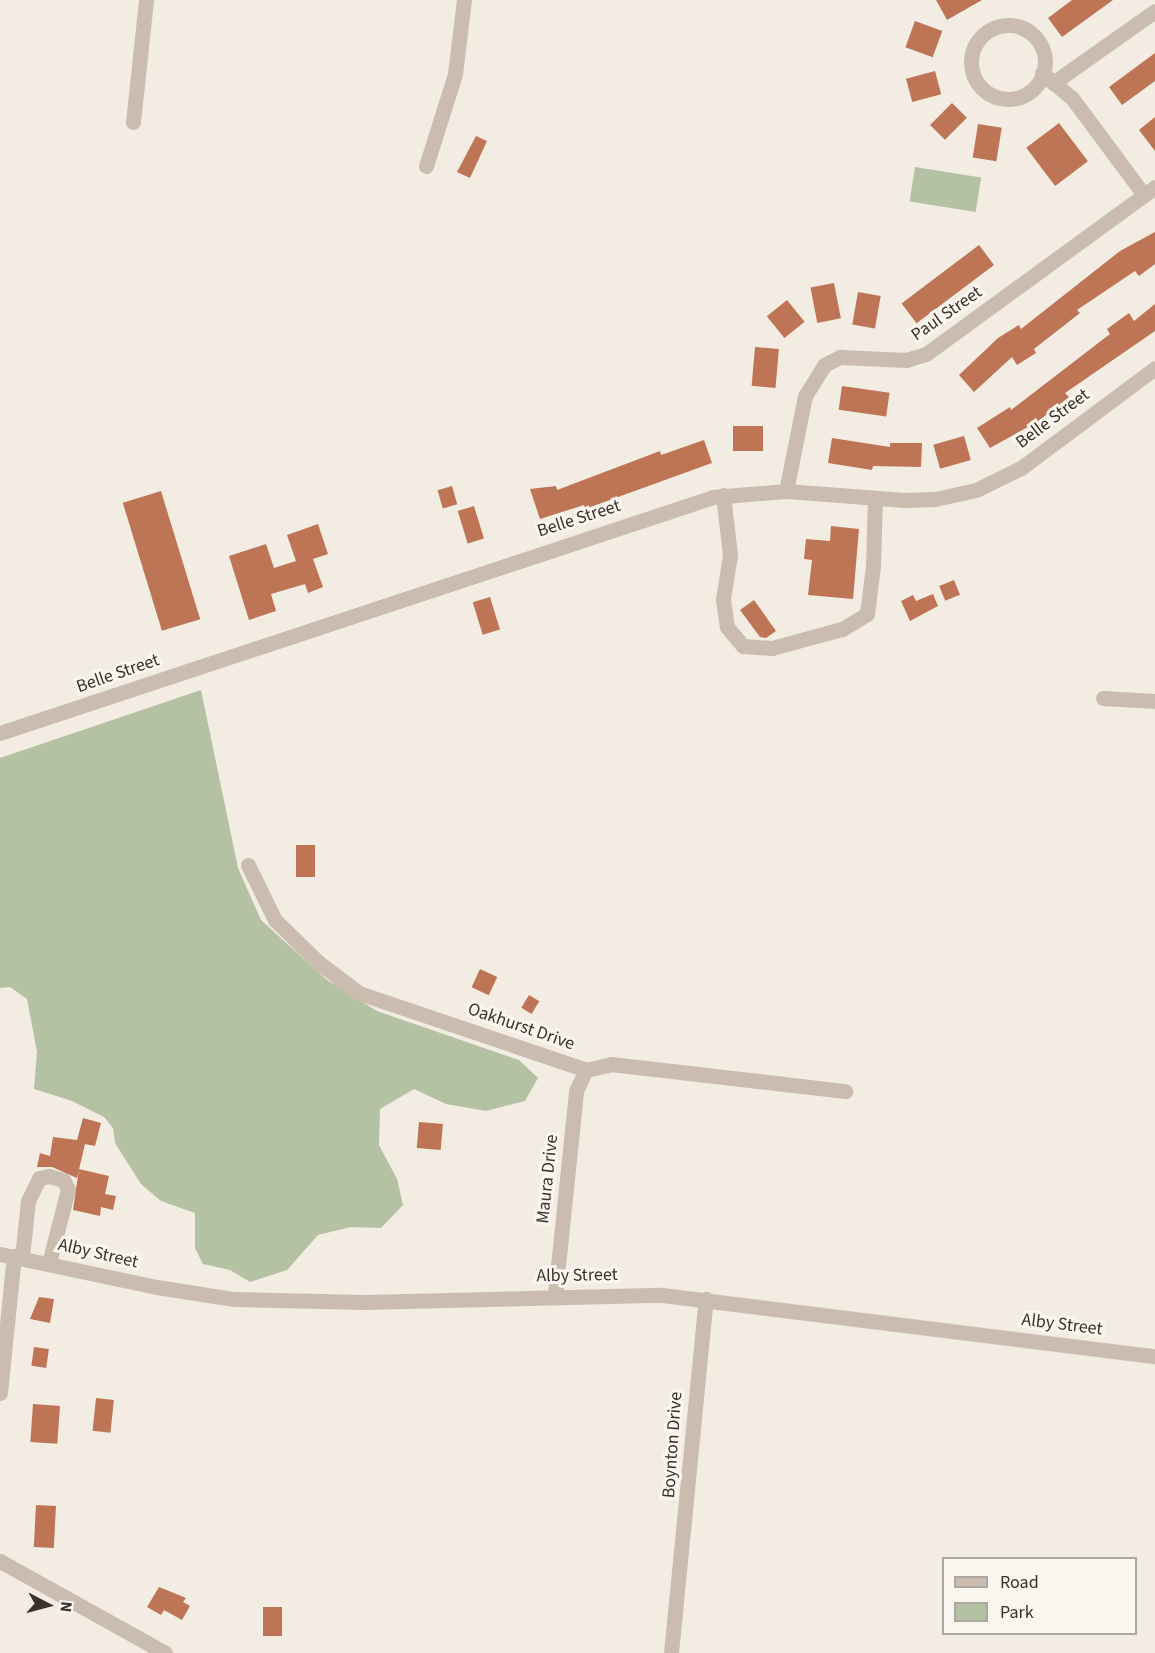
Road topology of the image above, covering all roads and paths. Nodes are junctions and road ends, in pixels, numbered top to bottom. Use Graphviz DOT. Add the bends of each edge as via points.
graph roads {
  1 [pos="146,0"];
  2 [pos="464,0"];
  3 [pos="1155,11"];
  4 [pos="1048,78"];
  5 [pos="133,122"];
  6 [pos="426,166"];
  7 [pos="1149,191"];
  8 [pos="1155,368"];
  9 [pos="786,490"];
  10 [pos="723,495"];
  11 [pos="875,498"];
  12 [pos="1103,698"];
  13 [pos="1155,701"];
  14 [pos="0,733"];
  15 [pos="248,865"];
  16 [pos="585,1070"];
  17 [pos="845,1091"];
  18 [pos="12,1255"];
  19 [pos="49,1263"];
  20 [pos="555,1295"];
  21 [pos="706,1299"];
  22 [pos="1155,1356"];
  23 [pos="0,1394"];
  24 [pos="1,1563"];
  25 [pos="165,1653"];
  26 [pos="671,1653"];
  1 -- 5 [label="street"];
  2 -- 6 [label="street" via="455,74"];
  3 -- 4 [label="street"];
  4 -- 4 [label="street" via="1040,45 1023,29 1011,26 988,31 973,50 971,62 976,80 999,98 1022,96"];
  4 -- 7 [label="street" via="1072,98"];
  7 -- 9 [label="street, Paul Street" via="926,354 906,360 840,357 824,365 805,396"];
  8 -- 11 [label="street, Belle Street" via="998,481 935,499"];
  9 -- 10 [label="street, Belle Street"];
  9 -- 11 [label="street, Belle Street"];
  10 -- 11 [label="street" via="730,555 723,599 727,627 743,646 772,648 842,629 867,614"];
  10 -- 14 [label="street, Belle Street" via="496,566"];
  12 -- 13 [label="street"];
  15 -- 16 [label="street, Oakhurst Drive" via="275,920 318,962 359,993"];
  16 -- 17 [label="street, Oakhurst Drive" via="611,1064"];
  16 -- 20 [label="street, Maura Drive" via="576,1091"];
  18 -- 19 [label="street, Alby Street"];
  18 -- 19 [label="street" via="28,1201 39,1178 49,1176 63,1180 68,1189"];
  18 -- 23 [label="street"];
  19 -- 20 [label="street, Alby Street" via="234,1299 365,1302"];
  20 -- 21 [label="street, Alby Street"];
  21 -- 22 [label="street, Alby Street"];
  21 -- 26 [label="street, Boynton Drive"];
  24 -- 25 [label="street"];
}
